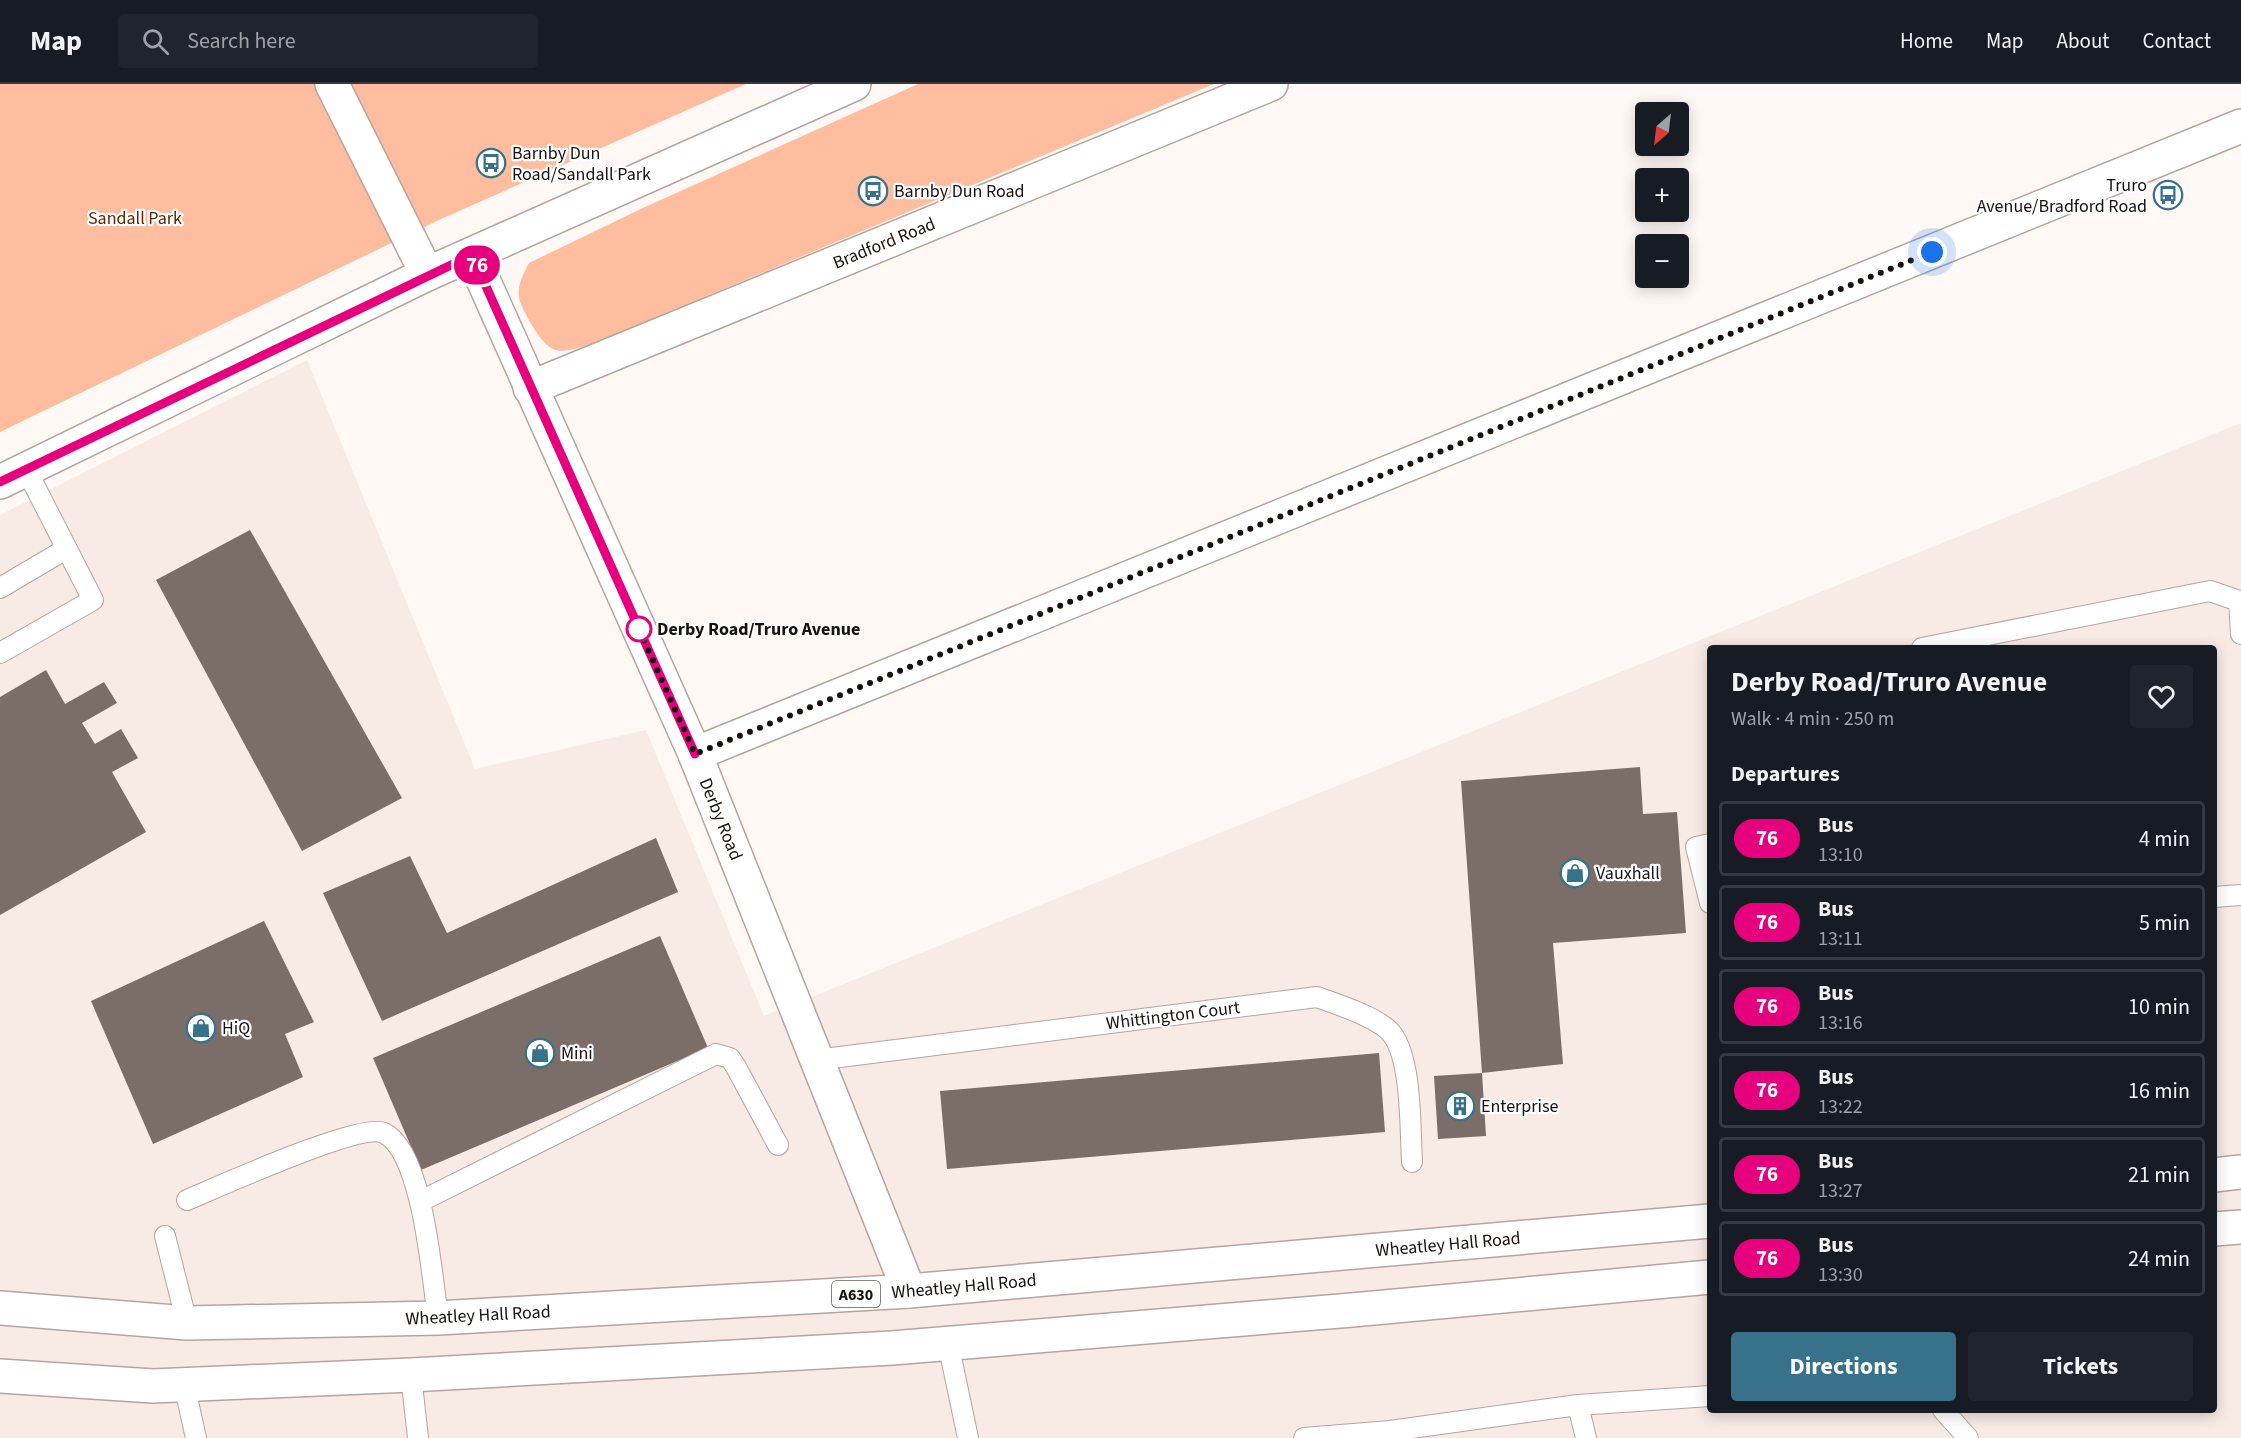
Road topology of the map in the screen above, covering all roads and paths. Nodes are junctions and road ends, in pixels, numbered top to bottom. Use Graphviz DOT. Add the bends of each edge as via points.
graph roads {
  1 [pos="332,84"];
  2 [pos="854,84"];
  3 [pos="1270,84"];
  4 [pos="2241,126"];
  5 [pos="472,255"];
  6 [pos="427,274"];
  7 [pos="530,388"];
  8 [pos="13,476"];
  9 [pos="66,549"];
  10 [pos="0,588"];
  11 [pos="2241,634"];
  12 [pos="1937,645"];
  13 [pos="0,653"];
  14 [pos="695,754"];
  15 [pos="1707,845"];
  16 [pos="1707,891"];
  17 [pos="2241,895"];
  18 [pos="2217,897"];
  19 [pos="816,1060"];
  20 [pos="778,1145"];
  21 [pos="1412,1162"];
  22 [pos="2241,1172"];
  23 [pos="2217,1175"];
  24 [pos="187,1200"];
  25 [pos="421,1202"];
  26 [pos="1707,1221"];
  27 [pos="2241,1227"];
  28 [pos="2217,1229"];
  29 [pos="165,1236"];
  30 [pos="1707,1277"];
  31 [pos="909,1291"];
  32 [pos="0,1308"];
  33 [pos="438,1318"];
  34 [pos="187,1323"];
  35 [pos="948,1344"];
  36 [pos="411,1375"];
  37 [pos="0,1377"];
  38 [pos="183,1384"];
  39 [pos="1707,1396"];
  40 [pos="1578,1404"];
  41 [pos="1946,1413"];
  42 [pos="196,1438"];
  43 [pos="418,1438"];
  44 [pos="968,1438"];
  45 [pos="1304,1438"];
  46 [pos="1586,1438"];
  47 [pos="1968,1438"];
  1 -- 6 [label="main road"];
  2 -- 5 [label="main road"];
  3 -- 7 [label="main road, Bradford Road"];
  4 -- 14 [label="main road"];
  5 -- 6 [label="main road"];
  5 -- 7 [label="main road, Derby Road"];
  6 -- 8 [label="main road"];
  7 -- 14 [label="main road, Derby Road"];
  8 -- 9 [label="lane"];
  9 -- 10 [label="lane"];
  9 -- 13 [label="lane" via="93,600"];
  11 -- 12 [label="lane" via="2239,601 2211,591"];
  14 -- 19 [label="main road, Derby Road"];
  15 -- 16 [label="lane" via="1696,847"];
  17 -- 18 [label="lane"];
  19 -- 21 [label="lane, Whittington Court" via="1317,997 1360,1012 1392,1033 1406,1066"];
  19 -- 31 [label="main road, Derby Road"];
  20 -- 25 [label="lane" via="730,1058 716,1054"];
  22 -- 23 [label="main road"];
  24 -- 25 [label="lane" via="313,1149 371,1131 385,1134 400,1149"];
  25 -- 33 [label="lane"];
  26 -- 31 [label="main road, Wheatley Hall Road / A630"];
  27 -- 28 [label="main road"];
  29 -- 34 [label="lane"];
  30 -- 35 [label="main road"];
  31 -- 33 [label="main road, Wheatley Hall Road / A630"];
  32 -- 34 [label="main road, Wheatley Hall Road / A630"];
  33 -- 34 [label="main road, Wheatley Hall Road / A630"];
  35 -- 36 [label="main road"];
  35 -- 44 [label="lane"];
  36 -- 38 [label="main road"];
  36 -- 43 [label="lane"];
  37 -- 38 [label="main road" via="153,1386"];
  38 -- 42 [label="lane"];
  39 -- 40 [label="lane"];
  40 -- 45 [label="lane" via="1390,1431"];
  40 -- 46 [label="lane"];
  41 -- 47 [label="lane"];
}
